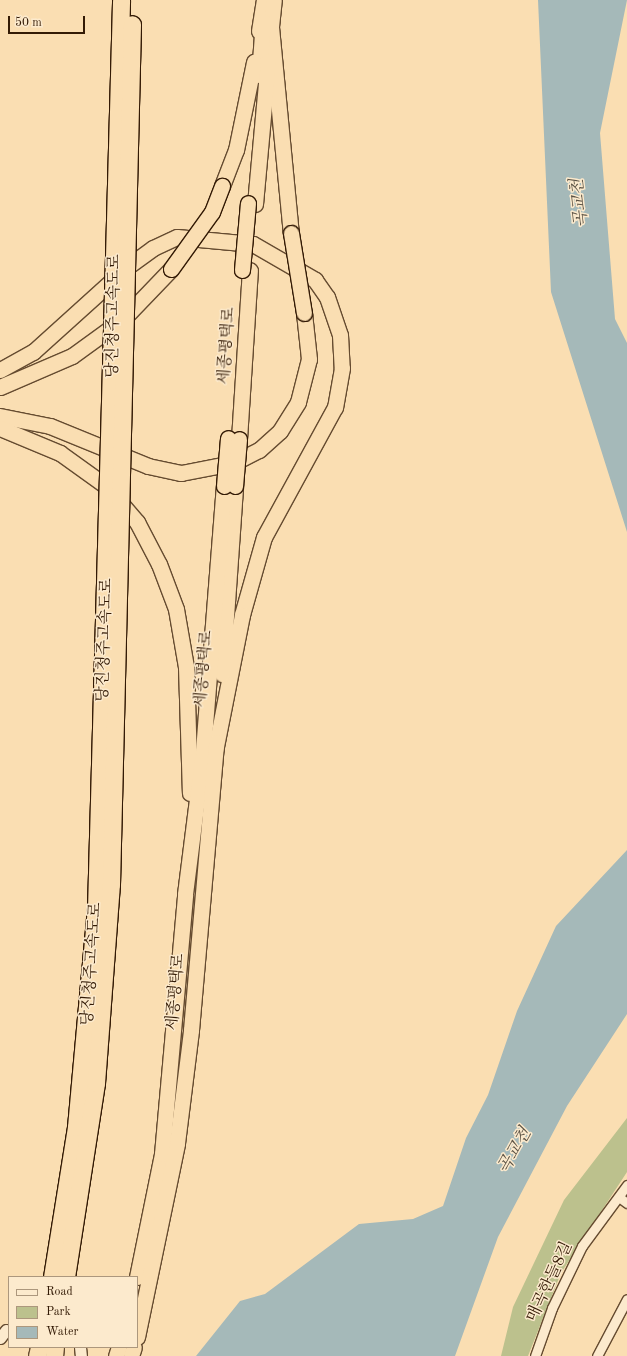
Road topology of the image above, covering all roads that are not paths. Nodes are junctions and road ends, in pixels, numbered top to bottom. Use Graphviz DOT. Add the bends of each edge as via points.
graph roads {
  1 [pos="121,0"];
  2 [pos="133,0"];
  3 [pos="264,0"];
  4 [pos="274,0"];
  5 [pos="271,27"];
  6 [pos="251,204"];
  7 [pos="0,370"];
  8 [pos="0,387"];
  9 [pos="0,416"];
  10 [pos="0,428"];
  11 [pos="230,486"];
  12 [pos="215,751"];
  13 [pos="191,844"];
  14 [pos="627,1185"];
  15 [pos="619,1197"];
  16 [pos="627,1203"];
  17 [pos="52,1276"];
  18 [pos="66,1276"];
  19 [pos="137,1276"];
  20 [pos="627,1299"];
  21 [pos="138,1332"];
  22 [pos="535,1356"];
  23 [pos="597,1356"];
  1 -- 17 [label="highway, 당진청주고속도로, bridge" via="96,917 79,1107"];
  2 -- 18 [label="highway, 당진청주고속도로, bridge" via="120,624 109,915 96,1082"];
  3 -- 6 [label="highway, 세종평택로"];
  3 -- 8 [label="highway, bridge" via="248,105 212,212 171,269 123,319 72,356"];
  4 -- 5 [label="highway, 세종평택로"];
  5 -- 6 [label="highway, 세종평택로"];
  5 -- 9 [label="highway, bridge" via="291,233 309,359 298,402 280,430 259,450 233,463 207,470 174,471 148,466 50,426"];
  6 -- 11 [label="highway, 세종평택로, bridge"];
  7 -- 12 [label="highway" via="33,352 127,267 153,248 177,236 253,244 315,280 326,297 340,335 342,368 335,407 264,537 242,615"];
  10 -- 13 [label="highway" via="60,453 106,486 137,522 159,564 176,609 186,668"];
  11 -- 12 [label="highway, 세종평택로"];
  11 -- 13 [label="highway, 세종평택로"];
  12 -- 21 [label="highway, 세종평택로" via="191,1030 177,1143"];
  13 -- 19 [label="highway, 세종평택로" via="162,1154"];
  14 -- 15 [label="street, 매곡한들8길"];
  15 -- 16 [label="street"];
  15 -- 22 [label="street, 매곡한들8길" via="582,1246 566,1276"];
  20 -- 23 [label="street"];
}
